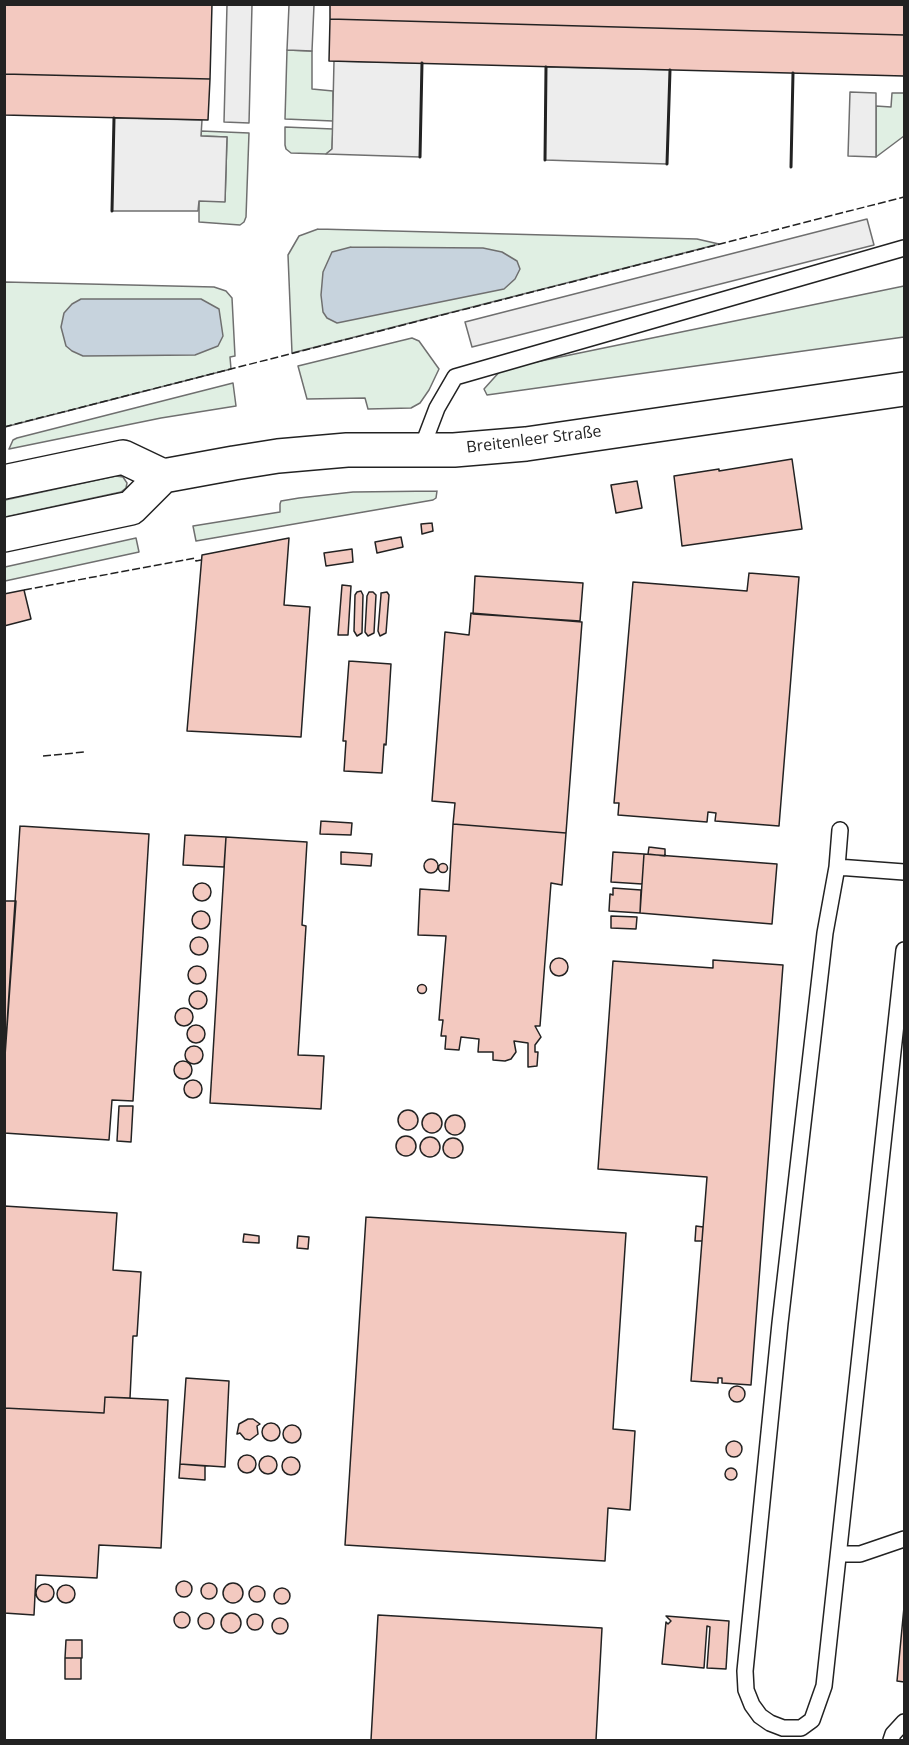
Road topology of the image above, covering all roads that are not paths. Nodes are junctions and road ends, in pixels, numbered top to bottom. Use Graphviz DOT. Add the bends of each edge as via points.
graph roads {
  1 [pos="904,248"];
  2 [pos="904,389"];
  3 [pos="421,450"];
  4 [pos="163,476"];
  5 [pos="4,482"];
  6 [pos="4,535"];
  7 [pos="840,830"];
  8 [pos="837,867"];
  9 [pos="904,872"];
  10 [pos="904,951"];
  11 [pos="904,1539"];
  12 [pos="839,1554"];
  13 [pos="904,1722"];
  14 [pos="802,1734"];
  15 [pos="891,1740"];
  1 -- 3 [label="lane" via="455,377 437,408"];
  2 -- 3 [label="main road, Breitenleer Straße" via="526,444"];
  3 -- 4 [label="main road, Breitenleer Straße" via="290,455"];
  4 -- 5 [label="main road" via="123,457"];
  4 -- 6 [label="main road" via="131,508"];
  7 -- 8 [label="lane"];
  8 -- 9 [label="lane"];
  8 -- 14 [label="lane" via="825,933 780,1323 745,1671 746,1690 760,1716"];
  10 -- 12 [label="lane"];
  11 -- 12 [label="lane" via="860,1554"];
  12 -- 14 [label="lane" via="824,1686 812,1720"];
  13 -- 15 [label="lane"];
}
